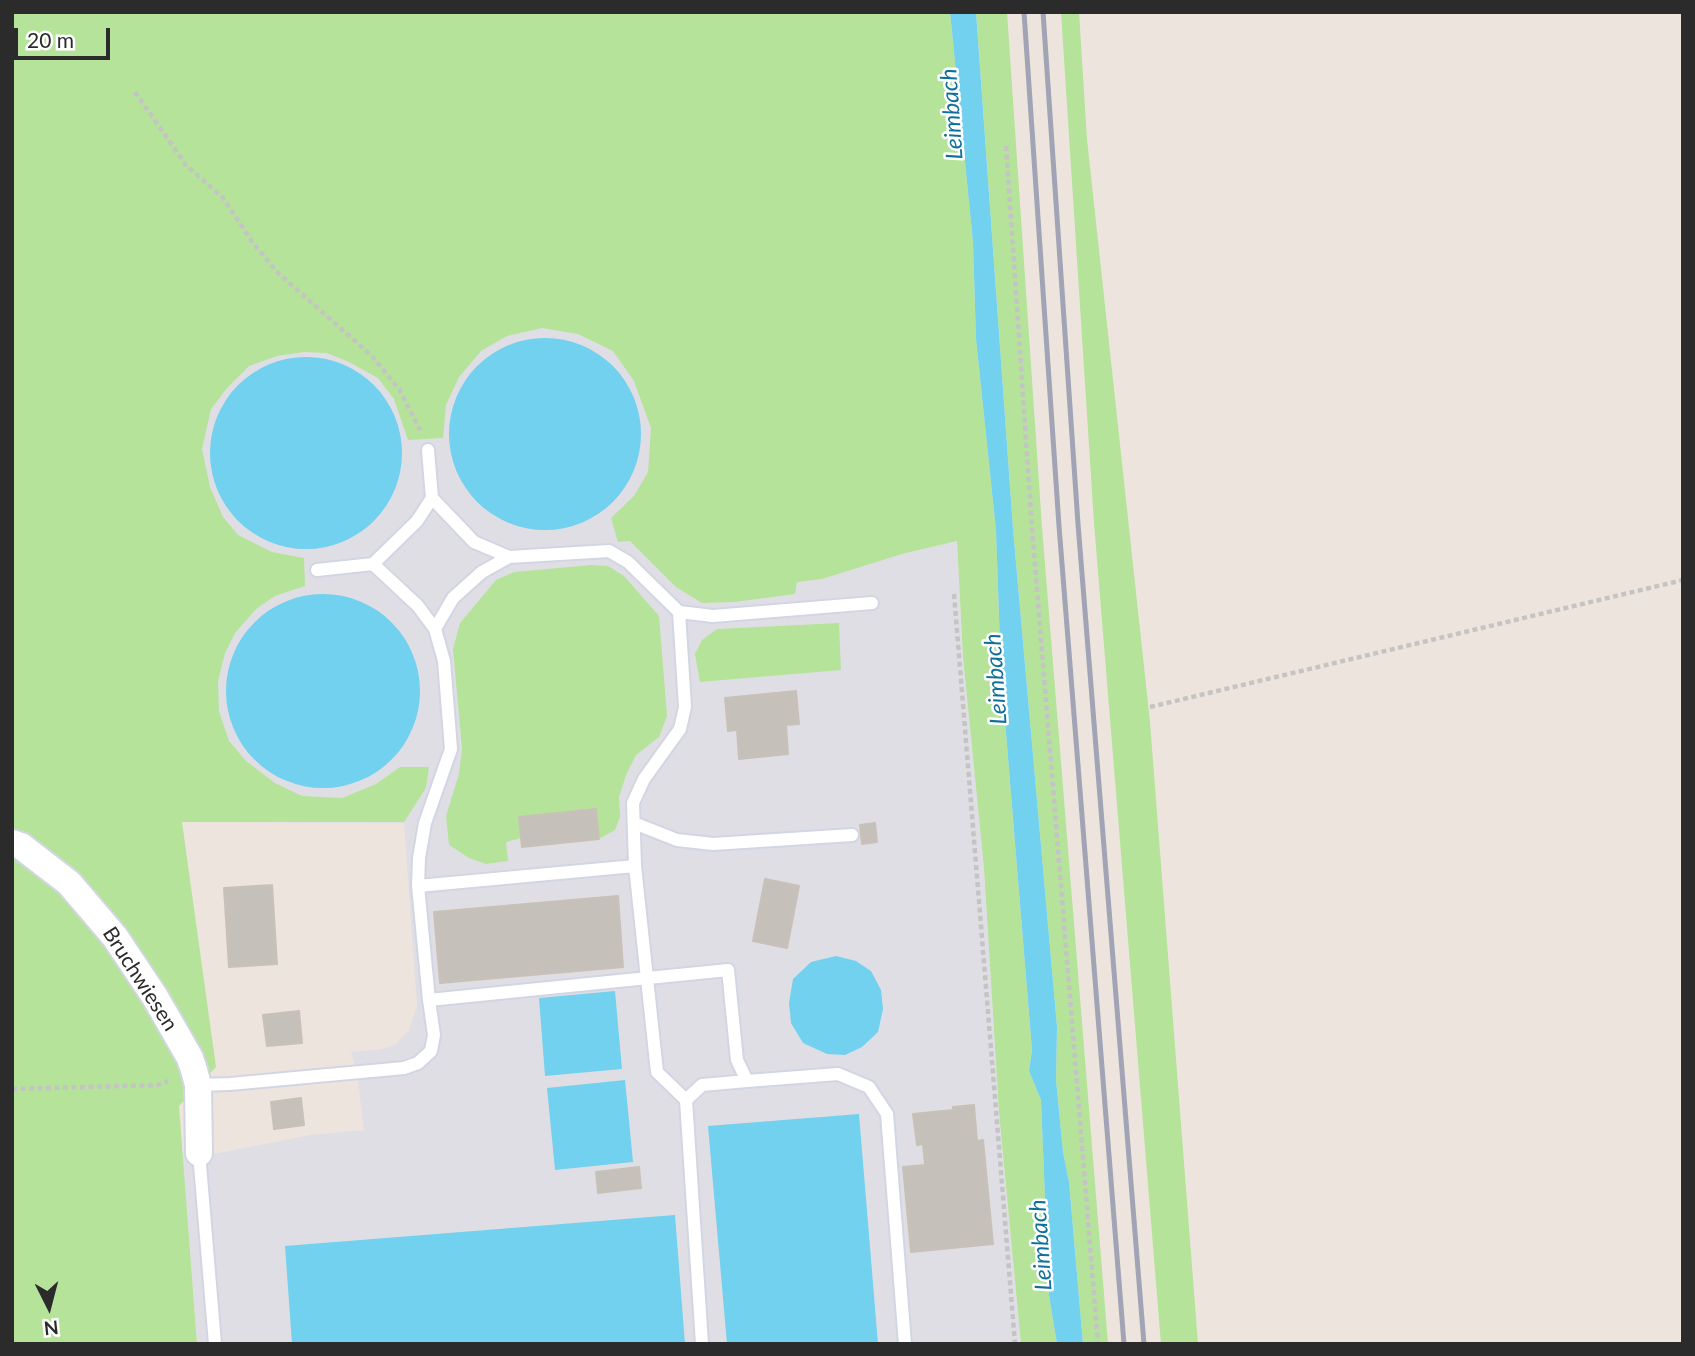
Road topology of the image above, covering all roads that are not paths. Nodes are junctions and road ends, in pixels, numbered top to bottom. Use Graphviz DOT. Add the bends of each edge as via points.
graph roads {
  1 [pos="428,450"];
  2 [pos="432,498"];
  3 [pos="509,557"];
  4 [pos="373,564"];
  5 [pos="317,570"];
  6 [pos="872,603"];
  7 [pos="679,612"];
  8 [pos="435,629"];
  9 [pos="634,823"];
  10 [pos="852,835"];
  11 [pos="12,843"];
  12 [pos="635,866"];
  13 [pos="418,886"];
  14 [pos="647,978"];
  15 [pos="429,1000"];
  16 [pos="196,1078"];
  17 [pos="747,1082"];
  18 [pos="687,1100"];
  19 [pos="199,1153"];
  20 [pos="215,1344"];
  21 [pos="702,1344"];
  22 [pos="905,1344"];
  1 -- 2 [label="lane"];
  2 -- 3 [label="lane" via="474,542"];
  2 -- 4 [label="lane" via="417,521"];
  3 -- 7 [label="lane" via="609,551 628,562"];
  3 -- 8 [label="lane" via="482,572 453,598"];
  4 -- 5 [label="lane"];
  4 -- 8 [label="lane" via="418,606"];
  6 -- 7 [label="lane" via="713,616"];
  7 -- 9 [label="lane" via="685,707 680,729 644,779 633,803"];
  8 -- 13 [label="lane" via="444,661 451,749 425,823"];
  9 -- 10 [label="lane" via="677,840 713,844"];
  9 -- 12 [label="lane"];
  11 -- 16 [label="street, Bruchwiesen" via="69,883 115,937 155,997 190,1058"];
  12 -- 13 [label="lane"];
  12 -- 14 [label="lane"];
  13 -- 15 [label="lane"];
  14 -- 15 [label="lane"];
  14 -- 17 [label="lane" via="728,970 737,1060"];
  14 -- 18 [label="lane" via="657,1072"];
  15 -- 16 [label="lane" via="434,1035 431,1051 404,1068 230,1084"];
  16 -- 19 [label="street, Bruchwiesen"];
  17 -- 18 [label="lane" via="702,1085"];
  17 -- 22 [label="lane" via="838,1074 869,1087 887,1114"];
  18 -- 21 [label="lane"];
  19 -- 20 [label="lane"];
}
